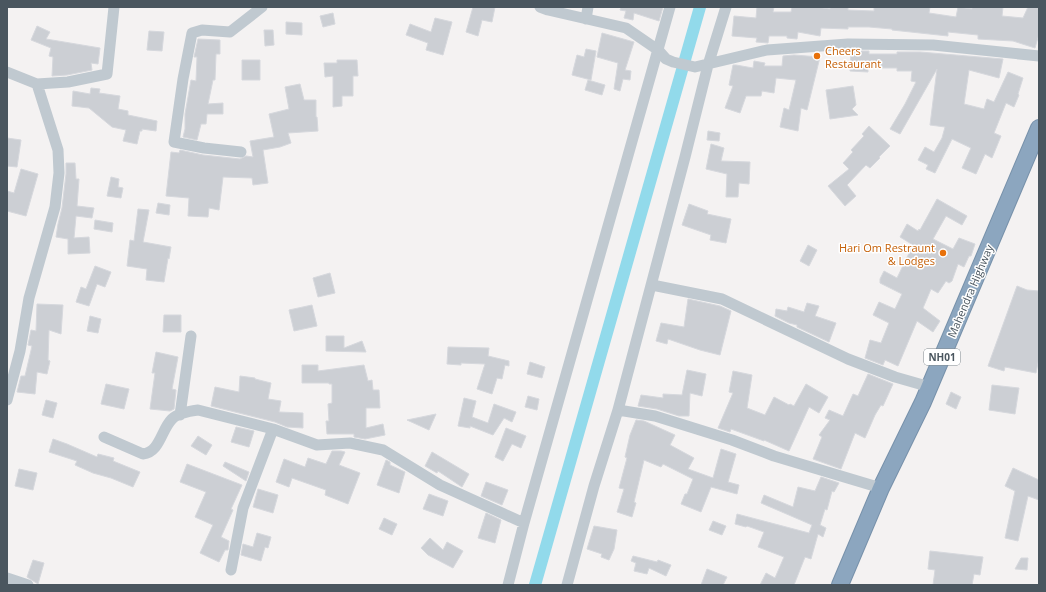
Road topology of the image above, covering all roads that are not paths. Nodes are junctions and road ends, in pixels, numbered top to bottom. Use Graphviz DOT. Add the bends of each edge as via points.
graph roads {
  1 [pos="114,7"];
  2 [pos="262,7"];
  3 [pos="588,7"];
  4 [pos="670,7"];
  5 [pos="726,7"];
  6 [pos="546,8"];
  7 [pos="586,19"];
  8 [pos="658,50"];
  9 [pos="1039,56"];
  10 [pos="708,65"];
  11 [pos="7,72"];
  12 [pos="37,84"];
  13 [pos="1039,128"];
  14 [pos="241,152"];
  15 [pos="652,284"];
  16 [pos="191,336"];
  17 [pos="930,387"];
  18 [pos="7,400"];
  19 [pos="618,410"];
  20 [pos="180,415"];
  21 [pos="273,429"];
  22 [pos="104,437"];
  23 [pos="880,488"];
  24 [pos="524,524"];
  25 [pos="232,570"];
  26 [pos="7,578"];
  27 [pos="28,585"];
  28 [pos="508,585"];
  29 [pos="567,585"];
  30 [pos="840,585"];
  1 -- 12 [label="street" via="107,74 68,82"];
  2 -- 14 [label="street" via="230,32 202,30 192,33 183,79 174,142"];
  3 -- 7 [label="street"];
  4 -- 8 [label="street"];
  5 -- 10 [label="street"];
  6 -- 7 [label="street"];
  7 -- 8 [label="street" via="626,28"];
  8 -- 10 [label="street" via="666,59 674,62 695,67"];
  8 -- 24 [label="street"];
  9 -- 10 [label="street" via="933,45 848,44 767,50"];
  10 -- 15 [label="street"];
  11 -- 12 [label="street"];
  12 -- 18 [label="street" via="58,150 59,173 55,207 29,298 20,351"];
  13 -- 17 [label="highway, Mahendra Highway / NH01"];
  15 -- 17 [label="street" via="722,299 848,359"];
  15 -- 19 [label="street"];
  16 -- 20 [label="street"];
  17 -- 23 [label="highway, Mahendra Highway / NH01"];
  19 -- 23 [label="street" via="655,416"];
  19 -- 29 [label="street"];
  20 -- 21 [label="street" via="198,410"];
  20 -- 22 [label="street" via="172,419 149,453 143,454"];
  21 -- 24 [label="street" via="317,445 350,442 383,450 440,485"];
  21 -- 25 [label="street" via="243,508"];
  23 -- 30 [label="highway, Mahendra Highway / NH01"];
  24 -- 28 [label="street"];
  26 -- 27 [label="street"];
}
